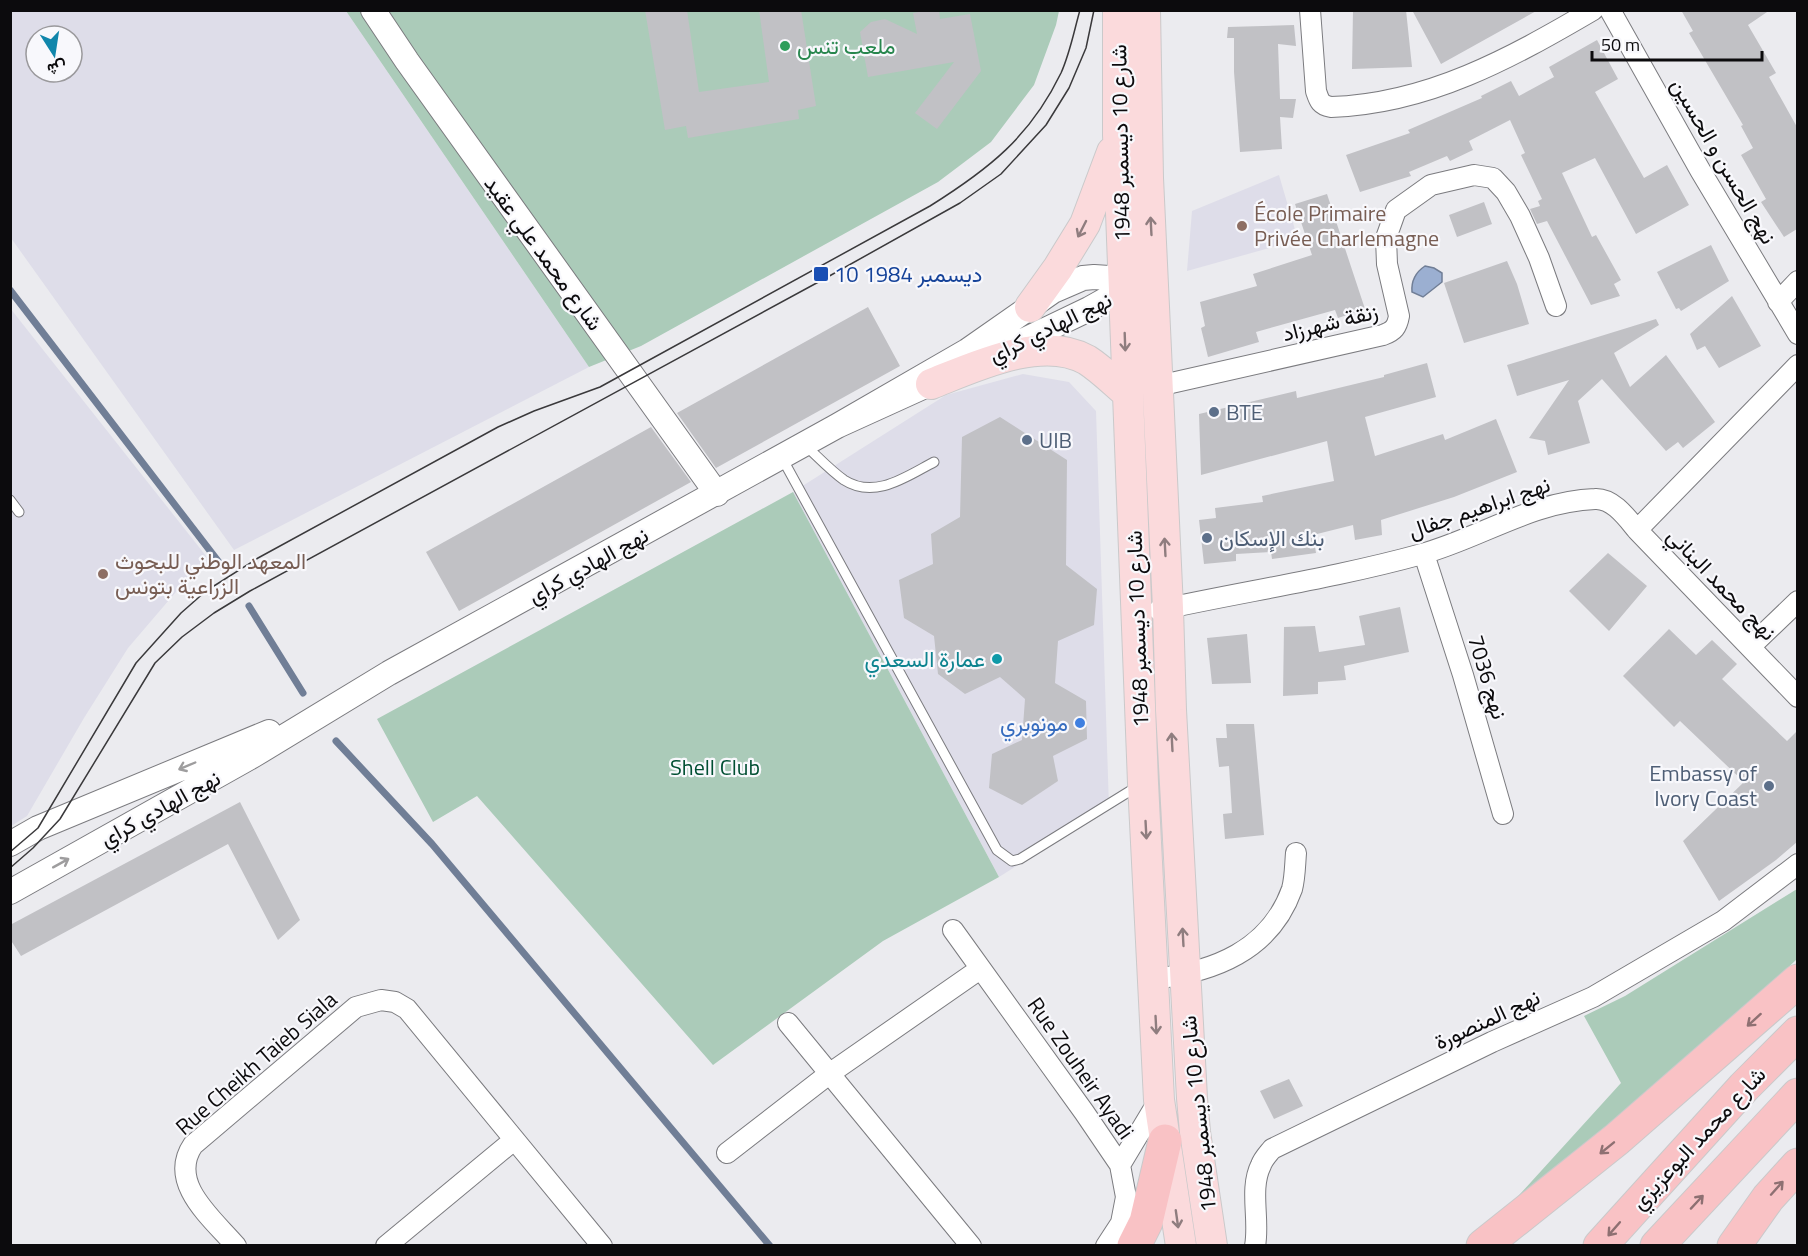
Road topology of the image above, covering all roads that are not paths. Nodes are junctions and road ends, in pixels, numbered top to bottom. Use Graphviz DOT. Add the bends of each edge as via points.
graph roads {
  1 [pos="373,10"];
  2 [pos="1118,10"];
  3 [pos="1145,10"];
  4 [pos="1310,10"];
  5 [pos="1593,10"];
  6 [pos="1610,10"];
  7 [pos="1118,135"];
  8 [pos="1153,274"];
  9 [pos="1797,281"];
  10 [pos="1123,290"];
  11 [pos="1778,302"];
  12 [pos="1556,306"];
  13 [pos="1030,307"];
  14 [pos="1155,315"];
  15 [pos="1797,334"];
  16 [pos="1797,365"];
  17 [pos="931,384"];
  18 [pos="1158,386"];
  19 [pos="1126,393"];
  20 [pos="837,426"];
  21 [pos="804,445"];
  22 [pos="782,458"];
  23 [pos="934,462"];
  24 [pos="717,494"];
  25 [pos="10,500"];
  26 [pos="19,512"];
  27 [pos="1637,530"];
  28 [pos="1424,554"];
  29 [pos="1797,601"];
  30 [pos="1168,608"];
  31 [pos="1137,615"];
  32 [pos="1750,647"];
  33 [pos="1797,698"];
  34 [pos="338,704"];
  35 [pos="1143,783"];
  36 [pos="1503,814"];
  37 [pos="10,844"];
  38 [pos="1296,853"];
  39 [pos="1797,864"];
  40 [pos="10,892"];
  41 [pos="953,930"];
  42 [pos="980,969"];
  43 [pos="1185,975"];
  44 [pos="1154,979"];
  45 [pos="1797,981"];
  46 [pos="788,1023"];
  47 [pos="1797,1033"];
  48 [pos="829,1074"];
  49 [pos="1797,1095"];
  50 [pos="1159,1100"];
  51 [pos="514,1140"];
  52 [pos="1165,1141"];
  53 [pos="728,1153"];
  54 [pos="1120,1165"];
  55 [pos="1797,1165"];
  56 [pos="236,1245"];
  57 [pos="386,1245"];
  58 [pos="602,1245"];
  59 [pos="971,1245"];
  60 [pos="1106,1245"];
  61 [pos="1134,1245"];
  62 [pos="1181,1245"];
  63 [pos="1212,1245"];
  64 [pos="1255,1245"];
  65 [pos="1483,1245"];
  66 [pos="1600,1245"];
  67 [pos="1657,1245"];
  68 [pos="1734,1245"];
  1 -- 24 [label="street, شارع محمد علي عقيد"];
  2 -- 7 [label="main road, شارع 10 ديسمبر 1948"];
  8 -- 3 [label="main road, شارع 10 ديسمبر 1948, one-way"];
  4 -- 5 [label="street" via="1316,91 1319,101 1330,107 1390,101 1446,86 1492,66"];
  6 -- 11 [label="street, نهج الحسن و الحسين"];
  7 -- 10 [label="main road, شارع 10 ديسمبر 1948"];
  7 -- 13 [label="main road, one-way" via="1085,224"];
  8 -- 10 [label="main road"];
  8 -- 14 [label="main road, شارع 10 ديسمبر 1948"];
  9 -- 11 [label="street"];
  10 -- 13 [label="street, نهج الهادي كراي" via="1109,278 1083,278"];
  10 -- 14 [label="main road"];
  10 -- 17 [label="street, نهج الهادي كراي"];
  10 -- 19 [label="main road, شارع 10 ديسمبر 1948, one-way"];
  11 -- 15 [label="street, نهج الحسن و الحسين"];
  12 -- 18 [label="street, زنقة شهرزاد" via="1539,258 1506,192 1493,178 1474,175 1431,185 1396,210 1386,238 1387,264 1399,316 1393,331"];
  13 -- 20 [label="street, نهج الهادي كراي" via="967,351"];
  14 -- 18 [label="main road, شارع 10 ديسمبر 1948"];
  16 -- 27 [label="street"];
  17 -- 19 [label="main road" via="985,363 1038,350 1068,352 1087,361"];
  17 -- 20 [label="street, نهج الهادي كراي"];
  30 -- 18 [label="main road, شارع 10 ديسمبر 1948, one-way"];
  19 -- 31 [label="main road, شارع 10 ديسمبر 1948"];
  20 -- 21 [label="street, نهج الهادي كراي"];
  21 -- 22 [label="street, نهج الهادي كراي"];
  21 -- 23 [label="lane" via="845,481 868,489 891,484"];
  22 -- 24 [label="street, نهج الهادي كراي"];
  22 -- 35 [label="lane" via="997,850 1012,861 1020,859"];
  24 -- 34 [label="street, نهج الهادي كراي"];
  25 -- 26 [label="lane"];
  27 -- 28 [label="street, نهج ابراهيم جفال" via="1619,508 1598,498 1550,505"];
  27 -- 32 [label="street, نهج محمد البناني"];
  28 -- 30 [label="street, نهج ابراهيم جفال"];
  28 -- 36 [label="street, نهج 7036"];
  29 -- 32 [label="street"];
  30 -- 31 [label="street, نهج ابراهيم جفال"];
  43 -- 30 [label="main road, شارع 10 ديسمبر 1948, one-way"];
  31 -- 35 [label="main road, شارع 10 ديسمبر 1948"];
  32 -- 33 [label="street, نهج محمد البناني"];
  34 -- 37 [label="street, نهج الهادي كراي, one-way" via="38,828"];
  40 -- 34 [label="street, نهج الهادي كراي, one-way"];
  35 -- 44 [label="main road, شارع 10 ديسمبر 1948, one-way"];
  38 -- 43 [label="street" via="1292,888 1263,936 1240,954"];
  39 -- 64 [label="street, نهج المنصورة" via="1723,921 1593,997 1272,1149 1260,1165 1257,1181"];
  41 -- 42 [label="street, Rue Zouheir Ayadi"];
  42 -- 48 [label="street"];
  42 -- 54 [label="street, Rue Zouheir Ayadi"];
  43 -- 44 [label="street"];
  43 -- 63 [label="main road, شارع 10 ديسمبر 1948" via="1195,1132"];
  44 -- 50 [label="main road, شارع 10 ديسمبر 1948, one-way"];
  45 -- 65 [label="highway, one-way" via="1617,1139"];
  46 -- 48 [label="street"];
  47 -- 66 [label="highway, شارع محمد البوعزيزي, one-way"];
  48 -- 53 [label="street"];
  48 -- 59 [label="street"];
  67 -- 49 [label="highway, شارع محمد البوعزيزي, one-way"];
  50 -- 52 [label="main road, شارع 10 ديسمبر 1948"];
  50 -- 54 [label="street"];
  51 -- 56 [label="street, Rue Cheikh Taieb Siala" via="407,1009 381,1000 362,1004 189,1151 185,1165 188,1188"];
  51 -- 57 [label="street"];
  51 -- 58 [label="street, Rue Cheikh Taieb Siala"];
  52 -- 61 [label="highway" via="1146,1222"];
  52 -- 62 [label="main road, شارع 10 ديسمبر 1948, one-way"];
  54 -- 60 [label="street, Rue Zouheir Ayadi" via="1126,1197 1121,1223"];
  68 -- 55 [label="highway, one-way"];
}
